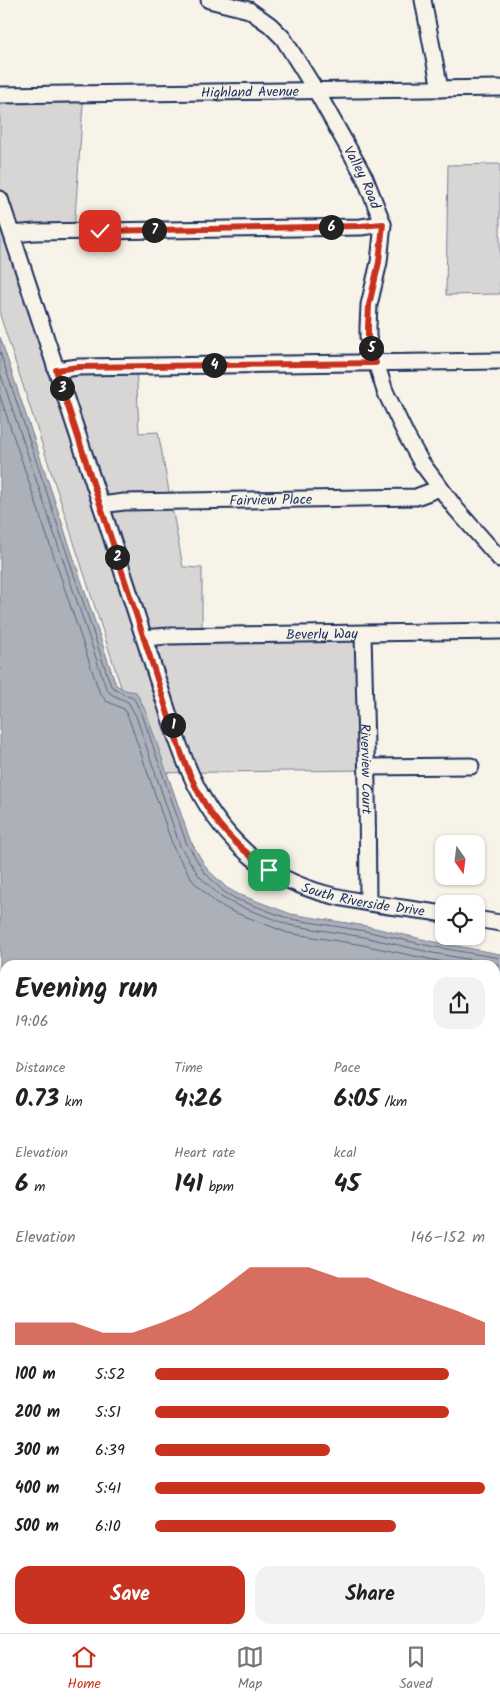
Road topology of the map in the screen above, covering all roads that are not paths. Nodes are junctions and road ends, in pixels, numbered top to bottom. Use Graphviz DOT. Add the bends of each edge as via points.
graph roads {
  1 [pos="209,0"];
  2 [pos="423,0"];
  3 [pos="250,5"];
  4 [pos="500,88"];
  5 [pos="440,89"];
  6 [pos="314,90"];
  7 [pos="0,95"];
  8 [pos="0,199"];
  9 [pos="383,224"];
  10 [pos="12,234"];
  11 [pos="500,361"];
  12 [pos="376,363"];
  13 [pos="56,370"];
  14 [pos="440,488"];
  15 [pos="101,505"];
  16 [pos="500,559"];
  17 [pos="500,631"];
  18 [pos="363,634"];
  19 [pos="144,638"];
  20 [pos="471,766"];
  21 [pos="366,767"];
  22 [pos="368,903"];
  23 [pos="435,913"];
  24 [pos="485,921"];
  25 [pos="500,923"];
  1 -- 3 [label="street, Valley Road"];
  2 -- 5 [label="street"];
  3 -- 6 [label="street, Valley Road" via="288,44"];
  4 -- 5 [label="street, Highland Avenue"];
  5 -- 6 [label="street, Highland Avenue"];
  6 -- 7 [label="street, Highland Avenue"];
  6 -- 9 [label="street, Valley Road" via="365,178"];
  8 -- 10 [label="street, South Riverside Drive"];
  9 -- 10 [label="street"];
  9 -- 12 [label="street, Valley Road" via="368,312 368,337"];
  10 -- 13 [label="street, South Riverside Drive"];
  11 -- 12 [label="street"];
  12 -- 13 [label="street" via="78,367"];
  12 -- 14 [label="street, Valley Road" via="406,435"];
  13 -- 15 [label="street, South Riverside Drive"];
  14 -- 15 [label="street, Fairview Place" via="416,497"];
  14 -- 16 [label="street, Valley Road"];
  15 -- 19 [label="street, South Riverside Drive"];
  17 -- 18 [label="street, Beverly Way"];
  18 -- 19 [label="street, Beverly Way"];
  18 -- 21 [label="street, Riverview Court"];
  19 -- 22 [label="street, South Riverside Drive" via="188,771 222,828 254,859 287,880 324,894"];
  20 -- 21 [label="street"];
  21 -- 22 [label="street, Riverview Court"];
  22 -- 23 [label="street, South Riverside Drive"];
  24 -- 25 [label="street"];
}
